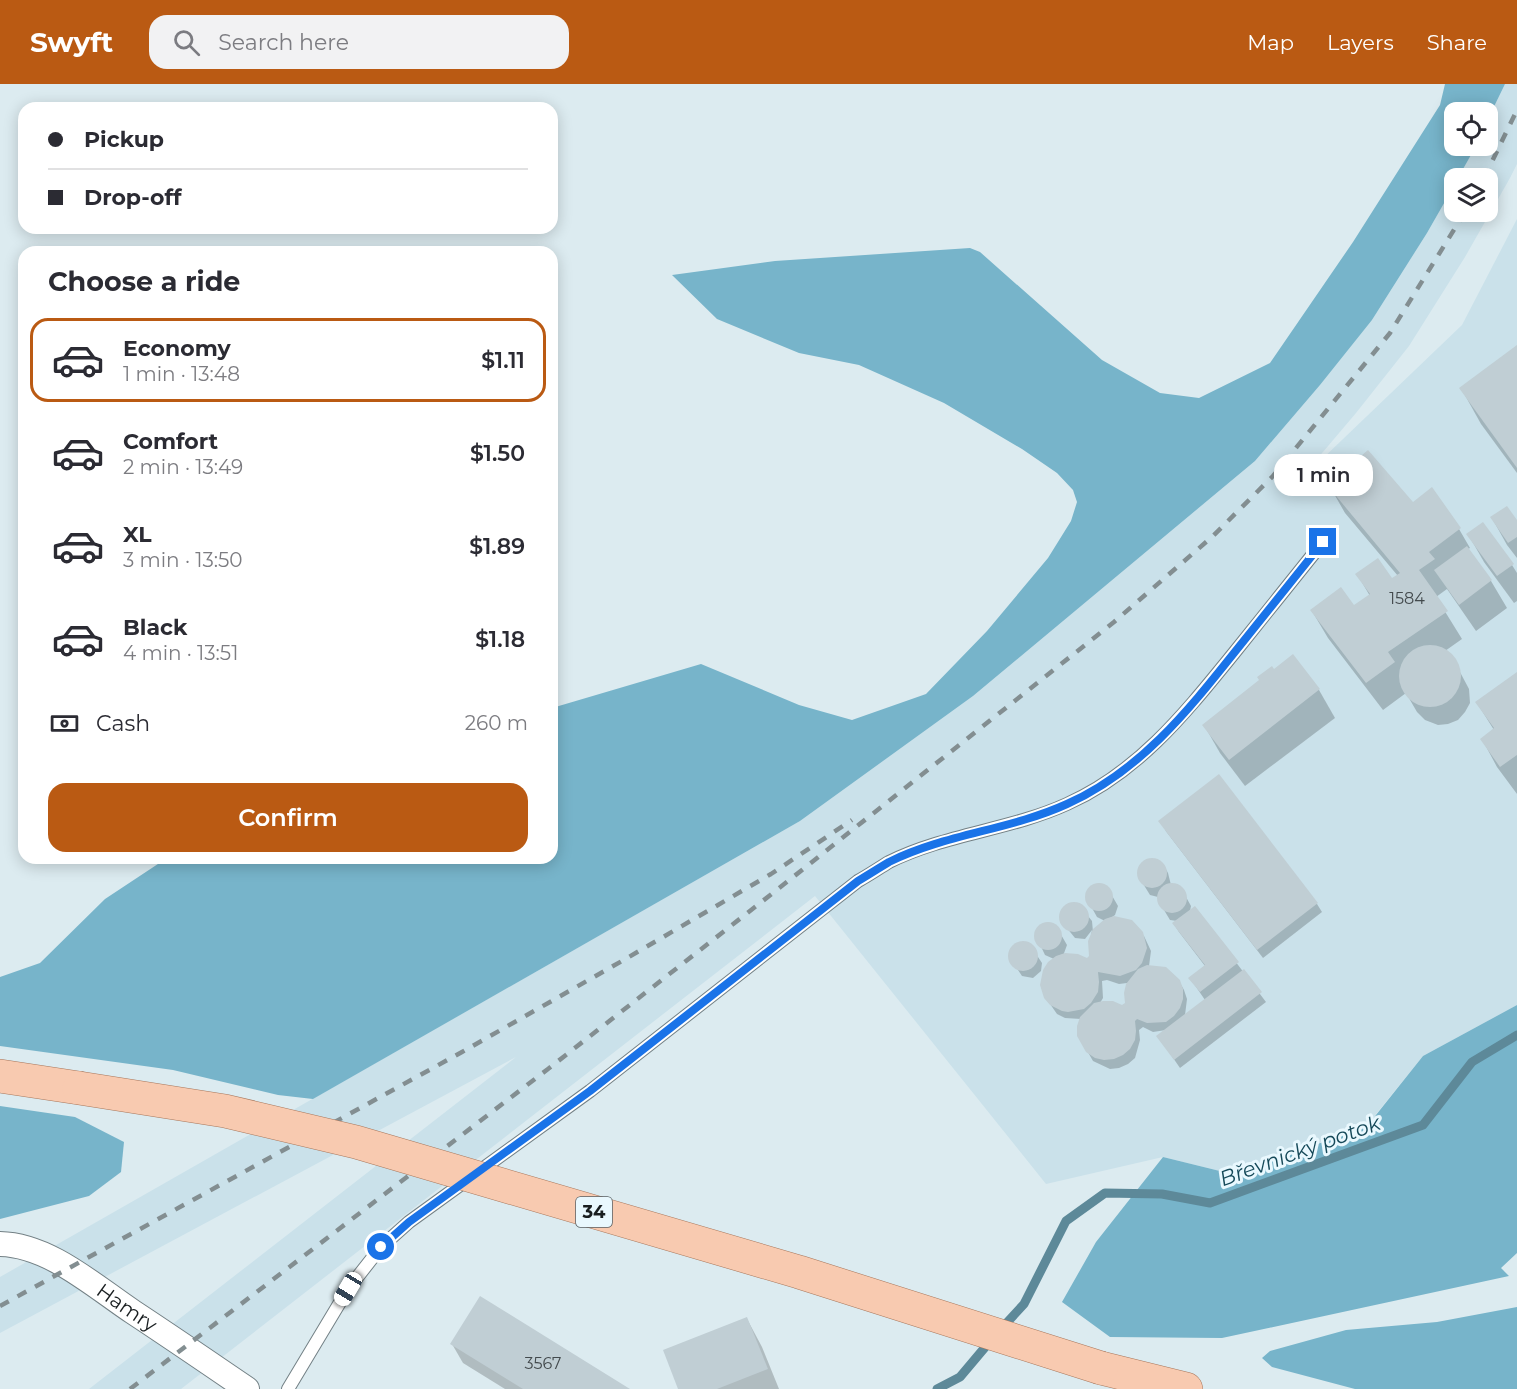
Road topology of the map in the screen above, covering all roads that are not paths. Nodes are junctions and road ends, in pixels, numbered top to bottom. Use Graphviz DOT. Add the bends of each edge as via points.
graph roads {
  1 [pos="1323,542"];
  2 [pos="0,1076"];
  3 [pos="0,1244"];
  4 [pos="247,1389"];
  5 [pos="288,1389"];
  6 [pos="1186,1389"];
  1 -- 5 [label="lane" via="1184,716 1155,746 1101,787 1033,817 890,862 858,881 590,1091 409,1222 381,1247 348,1289"];
  2 -- 6 [label="main road, 34, bridge" via="225,1111 356,1143 799,1272 1101,1368"];
  3 -- 4 [label="street, Hamry" via="35,1251 68,1268"];
}
